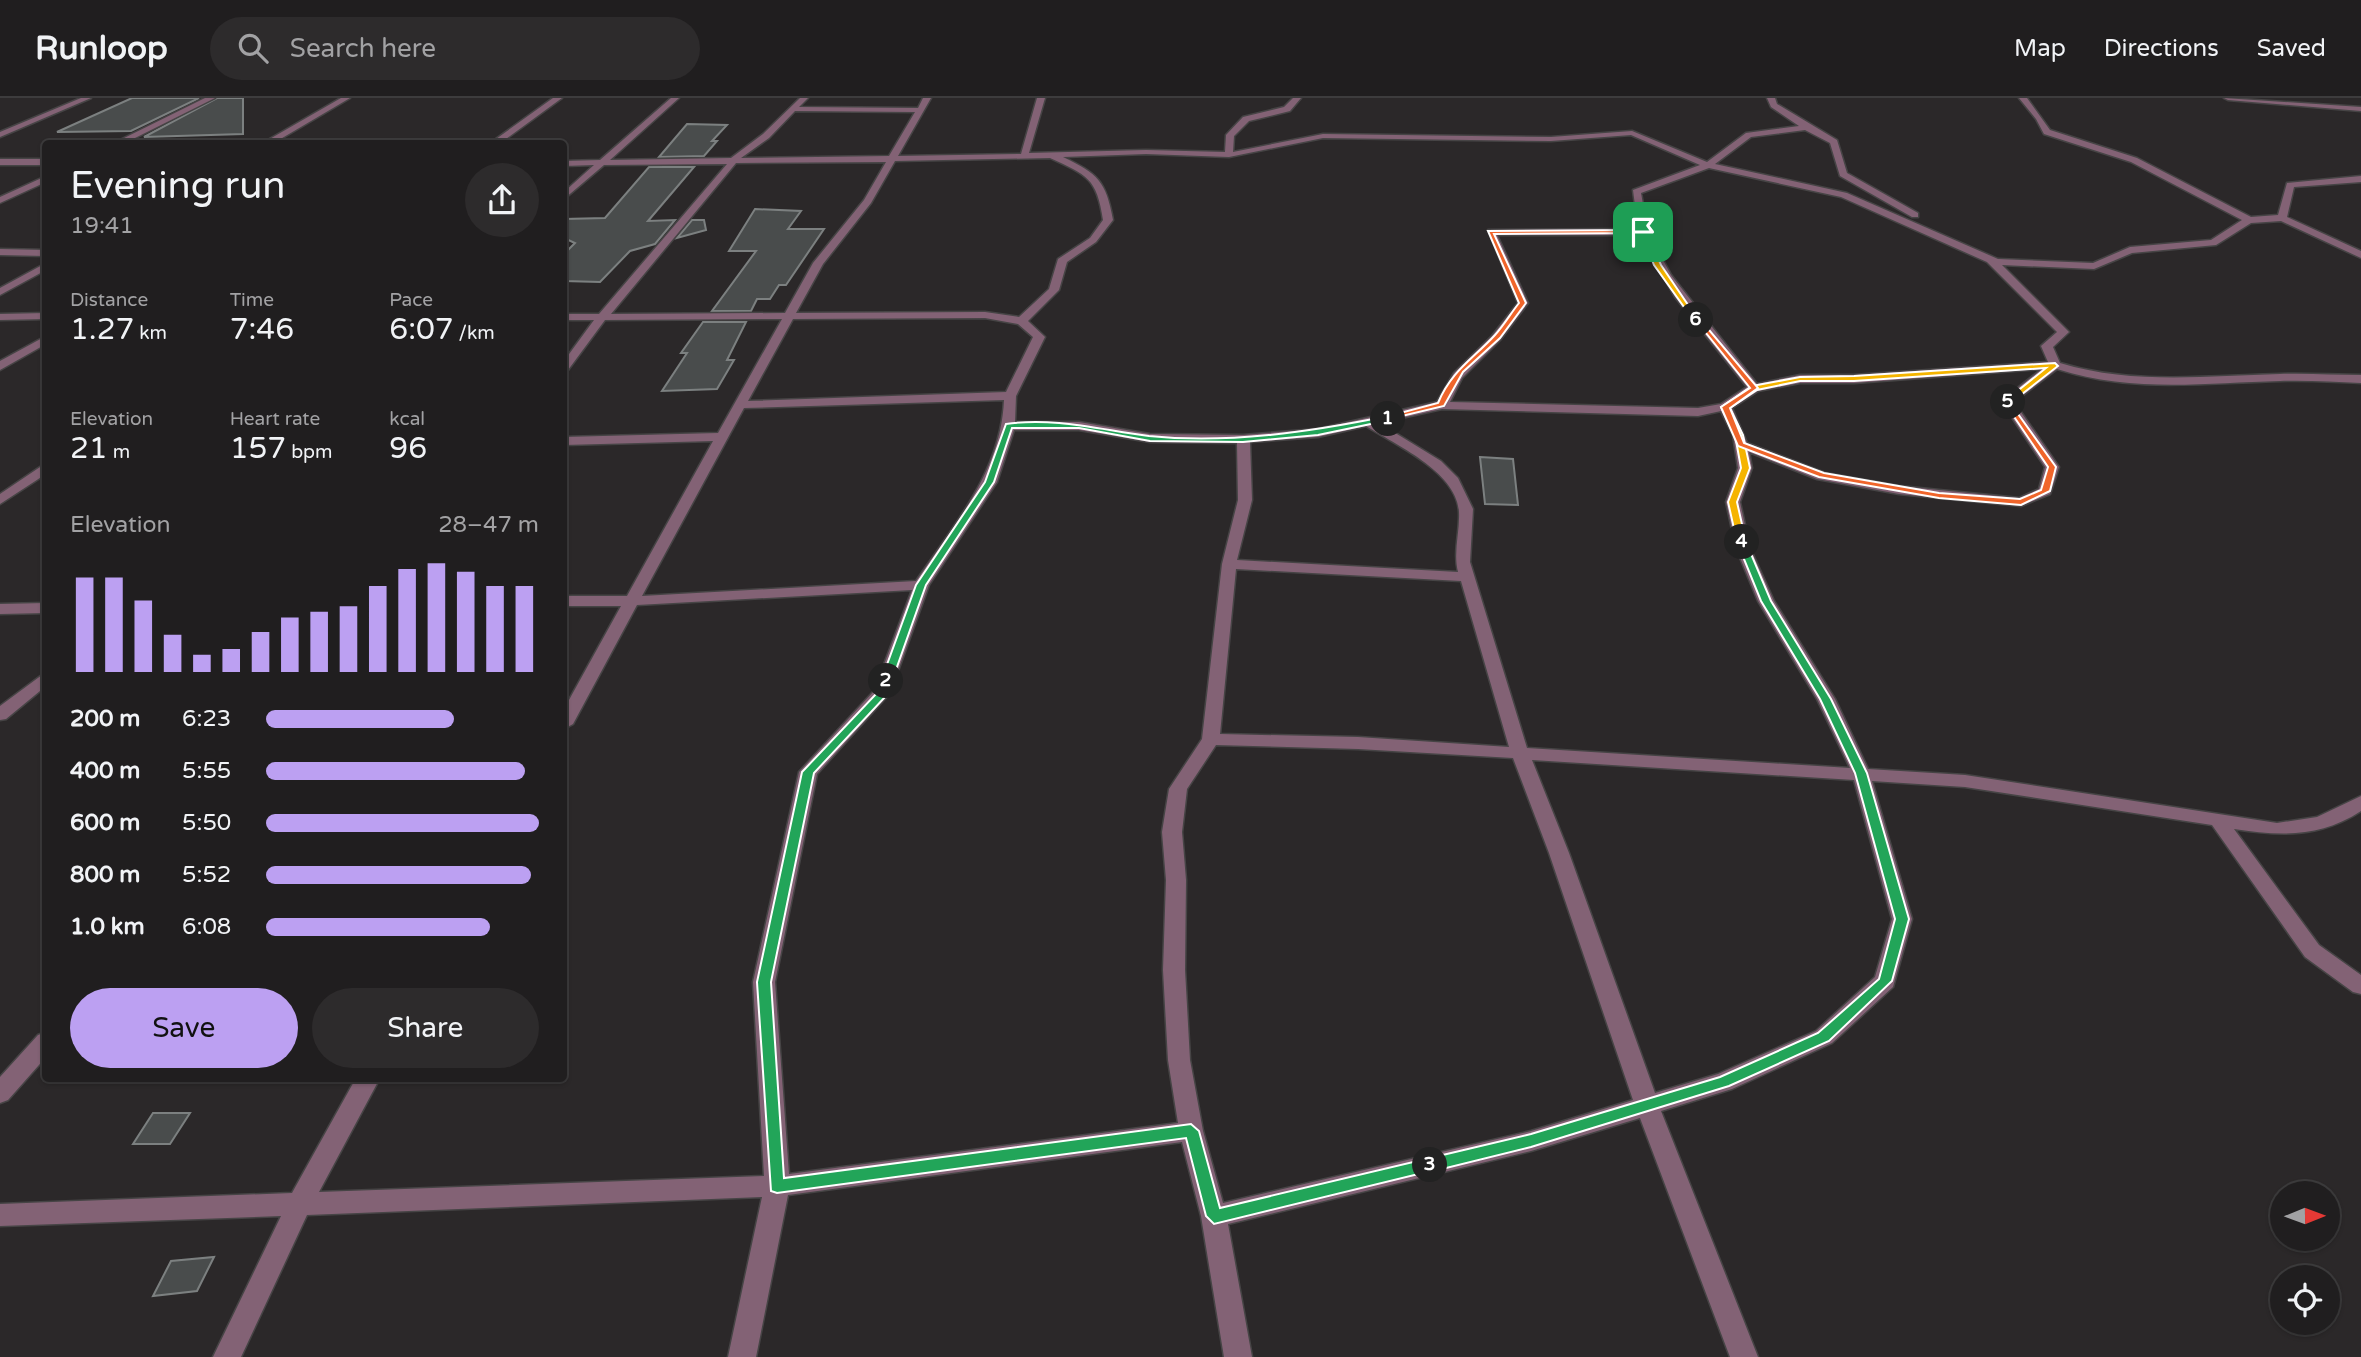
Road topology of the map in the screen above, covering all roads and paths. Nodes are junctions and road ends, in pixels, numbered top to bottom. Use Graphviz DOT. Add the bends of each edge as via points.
graph roads {
  1 [pos="87,98"];
  2 [pos="211,98"];
  3 [pos="346,98"];
  4 [pos="558,98"];
  5 [pos="675,98"];
  6 [pos="804,98"];
  7 [pos="927,98"];
  8 [pos="1041,98"];
  9 [pos="1297,98"];
  10 [pos="1772,98"];
  11 [pos="2022,98"];
  12 [pos="2228,98"];
  13 [pos="794,109"];
  14 [pos="2361,109"];
  15 [pos="919,110"];
  16 [pos="1806,127"];
  17 [pos="0,135"];
  18 [pos="124,140"];
  19 [pos="272,140"];
  20 [pos="499,140"];
  21 [pos="1046,153"];
  22 [pos="1025,154"];
  23 [pos="1229,155"];
  24 [pos="891,158"];
  25 [pos="735,159"];
  26 [pos="0,162"];
  27 [pos="42,162"];
  28 [pos="567,163"];
  29 [pos="599,164"];
  30 [pos="1708,165"];
  31 [pos="2361,179"];
  32 [pos="42,180"];
  33 [pos="567,193"];
  34 [pos="0,200"];
  35 [pos="2282,218"];
  36 [pos="2249,220"];
  37 [pos="1643,232"];
  38 [pos="0,252"];
  39 [pos="42,253"];
  40 [pos="2361,255"];
  41 [pos="1996,262"];
  42 [pos="42,268"];
  43 [pos="0,292"];
  44 [pos="790,314"];
  45 [pos="42,316"];
  46 [pos="0,317"];
  47 [pos="567,317"];
  48 [pos="602,317"];
  49 [pos="1022,321"];
  50 [pos="42,341"];
  51 [pos="567,364"];
  52 [pos="2055,365"];
  53 [pos="0,366"];
  54 [pos="2361,379"];
  55 [pos="1755,388"];
  56 [pos="1010,396"];
  57 [pos="738,405"];
  58 [pos="1442,405"];
  59 [pos="1726,407"];
  60 [pos="1370,423"];
  61 [pos="1009,426"];
  62 [pos="720,437"];
  63 [pos="1243,439"];
  64 [pos="567,440"];
  65 [pos="1741,445"];
  66 [pos="42,470"];
  67 [pos="19,486"];
  68 [pos="42,486"];
  69 [pos="0,500"];
  70 [pos="1230,564"];
  71 [pos="1468,577"];
  72 [pos="921,585"];
  73 [pos="567,601"];
  74 [pos="633,601"];
  75 [pos="42,608"];
  76 [pos="0,609"];
  77 [pos="42,680"];
  78 [pos="0,715"];
  79 [pos="567,719"];
  80 [pos="1211,739"];
  81 [pos="1520,753"];
  82 [pos="1861,773"];
  83 [pos="2361,802"];
  84 [pos="2219,822"];
  85 [pos="2361,986"];
  86 [pos="42,1046"];
  87 [pos="366,1082"];
  88 [pos="0,1093"];
  89 [pos="1647,1105"];
  90 [pos="1191,1131"];
  91 [pos="777,1186"];
  92 [pos="299,1205"];
  93 [pos="0,1215"];
  94 [pos="1214,1216"];
  95 [pos="227,1357"];
  96 [pos="742,1357"];
  97 [pos="1238,1357"];
  98 [pos="1744,1357"];
  1 -- 17 [label="street"];
  2 -- 18 [label="street"];
  3 -- 19 [label="street"];
  4 -- 20 [label="street"];
  5 -- 29 [label="street"];
  6 -- 13 [label="street"];
  7 -- 15 [label="street"];
  8 -- 22 [label="street"];
  9 -- 23 [label="street" via="1287,109 1247,119 1230,135"];
  10 -- 16 [label="street" via="1773,105"];
  11 -- 36 [label="street" via="2047,132 2134,160"];
  12 -- 14 [label="street"];
  13 -- 15 [label="street"];
  13 -- 25 [label="street"];
  15 -- 24 [label="street"];
  16 -- 30 [label="street" via="1749,135"];
  16 -- 41 [label="street" via="1834,142 1843,174"];
  21 -- 22 [label="street"];
  21 -- 23 [label="street"];
  21 -- 49 [label="street" via="1095,176 1104,189 1108,219 1093,240 1062,261 1054,290"];
  22 -- 24 [label="street"];
  23 -- 30 [label="street" via="1323,136 1551,139 1632,133"];
  24 -- 25 [label="street"];
  24 -- 44 [label="street" via="869,201 818,263"];
  25 -- 29 [label="street"];
  25 -- 48 [label="street"];
  26 -- 27 [label="street"];
  28 -- 29 [label="street"];
  29 -- 33 [label="street"];
  30 -- 37 [label="street" via="1636,192"];
  30 -- 41 [label="street" via="1844,195"];
  31 -- 35 [label="street" via="2290,185"];
  32 -- 34 [label="street"];
  35 -- 36 [label="street"];
  35 -- 40 [label="street"];
  36 -- 41 [label="street" via="2213,243 2130,250 2094,266"];
  37 -- 55 [label="street" via="1657,265 1705,332"];
  37 -- 58 [label="street" via="1490,232 1523,303 1498,336 1460,370"];
  38 -- 39 [label="street"];
  41 -- 52 [label="street" via="2063,332 2047,346"];
  42 -- 43 [label="street"];
  44 -- 48 [label="street"];
  44 -- 49 [label="street" via="985,315"];
  44 -- 57 [label="street"];
  45 -- 46 [label="street"];
  47 -- 48 [label="street"];
  48 -- 51 [label="street"];
  49 -- 56 [label="street" via="1039,337"];
  50 -- 53 [label="street"];
  52 -- 54 [label="street" via="2093,377 2175,383 2282,377"];
  52 -- 55 [label="street" via="1800,379"];
  52 -- 65 [label="street" via="2007,401 2052,467 2045,491 2021,502 1939,495 1822,475"];
  55 -- 59 [label="street"];
  56 -- 57 [label="street"];
  56 -- 61 [label="street"];
  57 -- 62 [label="street"];
  58 -- 59 [label="street" via="1684,413"];
  58 -- 60 [label="street"];
  59 -- 65 [label="street"];
  60 -- 63 [label="street"];
  60 -- 71 [label="street" via="1451,478 1466,509 1463,562"];
  61 -- 63 [label="street" via="1079,426 1150,438"];
  61 -- 72 [label="street" via="990,482"];
  62 -- 64 [label="street"];
  62 -- 74 [label="street"];
  63 -- 70 [label="street" via="1245,500"];
  65 -- 82 [label="street" via="1745,468 1732,502 1743,548 1766,601 1826,699"];
  66 -- 67 [label="street"];
  67 -- 68 [label="street"];
  67 -- 69 [label="street"];
  70 -- 71 [label="street"];
  70 -- 80 [label="street"];
  71 -- 81 [label="street"];
  72 -- 74 [label="street"];
  72 -- 91 [label="street" via="882,694 808,772 764,982"];
  73 -- 74 [label="street"];
  74 -- 79 [label="street"];
  75 -- 76 [label="street"];
  77 -- 78 [label="street"];
  80 -- 81 [label="street"];
  80 -- 90 [label="street" via="1178,789 1172,832 1179,1060"];
  81 -- 82 [label="street"];
  81 -- 89 [label="street"];
  82 -- 84 [label="street" via="1965,781"];
  82 -- 89 [label="street" via="1902,919 1885,981 1824,1037 1724,1082"];
  83 -- 84 [label="street" via="2319,826 2277,830"];
  84 -- 85 [label="street" via="2312,951"];
  86 -- 88 [label="street"];
  87 -- 92 [label="street"];
  89 -- 94 [label="street" via="1531,1140"];
  89 -- 98 [label="street"];
  90 -- 91 [label="street"];
  90 -- 94 [label="street"];
  91 -- 92 [label="street"];
  91 -- 96 [label="street"];
  92 -- 93 [label="street"];
  92 -- 95 [label="street"];
  94 -- 97 [label="street"];
}
